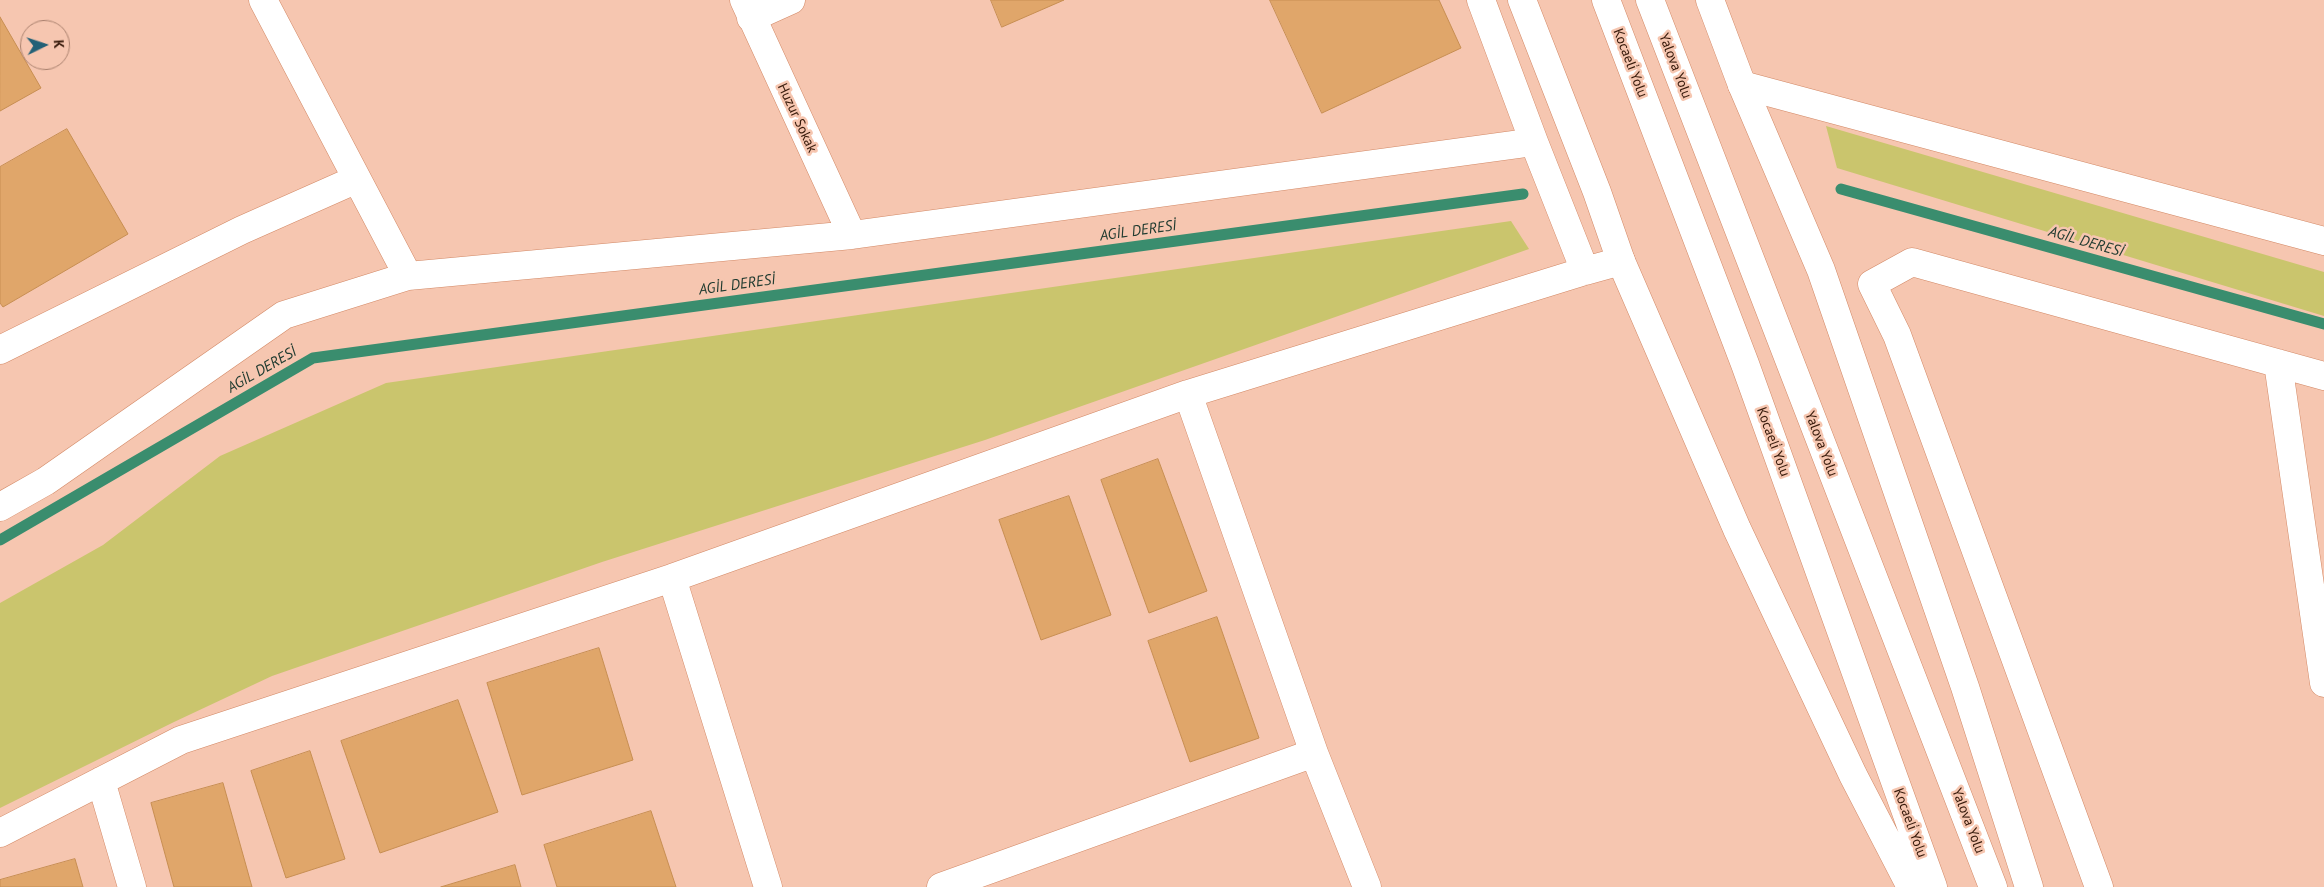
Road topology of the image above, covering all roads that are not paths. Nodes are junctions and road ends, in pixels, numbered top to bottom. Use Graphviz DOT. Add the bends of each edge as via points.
graph roads {
  1 [pos="262,0"];
  2 [pos="791,0"];
  3 [pos="1481,0"];
  4 [pos="1522,0"];
  5 [pos="1606,0"];
  6 [pos="1650,0"];
  7 [pos="1710,0"];
  8 [pos="748,9"];
  9 [pos="1742,85"];
  10 [pos="1534,142"];
  11 [pos="357,179"];
  12 [pos="852,235"];
  13 [pos="2324,241"];
  14 [pos="1621,262"];
  15 [pos="1585,271"];
  16 [pos="408,276"];
  17 [pos="0,350"];
  18 [pos="2278,363"];
  19 [pos="2324,376"];
  20 [pos="1188,394"];
  21 [pos="0,507"];
  22 [pos="672,578"];
  23 [pos="2324,683"];
  24 [pos="1314,753"];
  25 [pos="100,781"];
  26 [pos="0,833"];
  27 [pos="132,887"];
  28 [pos="768,887"];
  29 [pos="941,887"];
  30 [pos="1367,887"];
  31 [pos="1911,887"];
  32 [pos="1933,887"];
  33 [pos="1993,887"];
  34 [pos="2029,887"];
  35 [pos="2099,887"];
  1 -- 11 [label="main road"];
  2 -- 8 [label="main road"];
  3 -- 10 [label="main road"];
  4 -- 14 [label="main road"];
  5 -- 32 [label="main road, Kocaeli̇ Yolu" via="1745,364"];
  6 -- 33 [label="main road, Yalova Yolu"];
  7 -- 9 [label="main road"];
  8 -- 12 [label="main road, Huzur Sokak"];
  9 -- 13 [label="main road"];
  9 -- 34 [label="main road" via="1821,270 1965,687"];
  10 -- 12 [label="main road"];
  10 -- 15 [label="main road"];
  11 -- 16 [label="main road"];
  11 -- 17 [label="main road" via="242,230"];
  12 -- 16 [label="main road"];
  14 -- 15 [label="main road"];
  14 -- 31 [label="main road" via="1737,529 1852,775"];
  15 -- 20 [label="main road"];
  16 -- 21 [label="main road" via="284,315 46,481"];
  18 -- 19 [label="main road"];
  18 -- 23 [label="main road"];
  18 -- 35 [label="main road" via="1912,262 1872,284 1897,335"];
  20 -- 22 [label="main road"];
  20 -- 24 [label="main road"];
  22 -- 25 [label="main road" via="181,740"];
  22 -- 28 [label="main road"];
  24 -- 29 [label="main road"];
  24 -- 30 [label="main road"];
  25 -- 26 [label="main road"];
  25 -- 27 [label="main road"];
}
